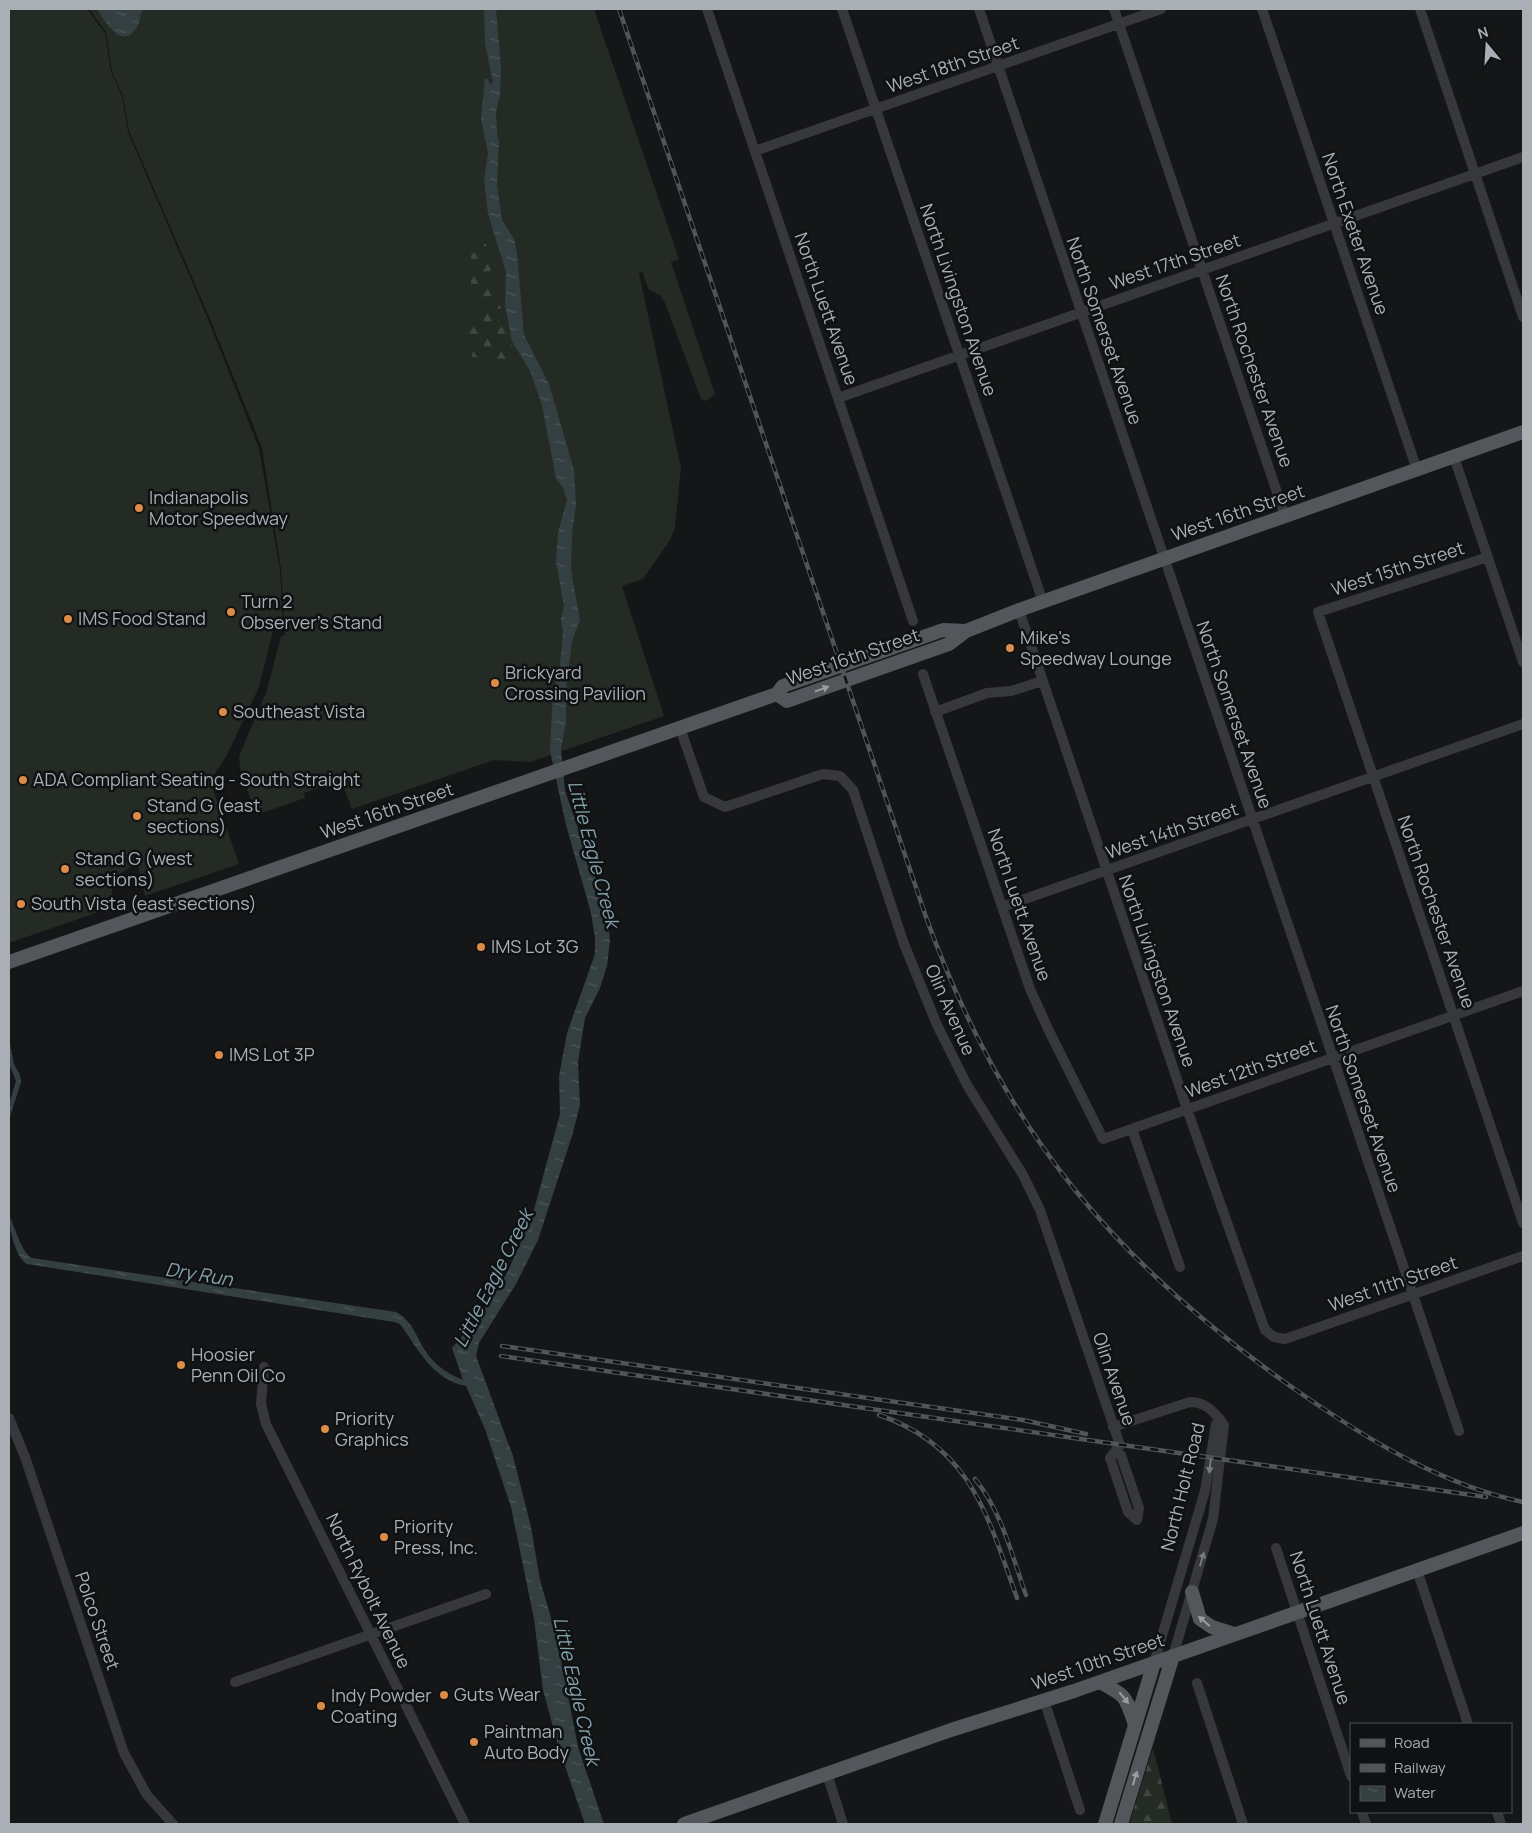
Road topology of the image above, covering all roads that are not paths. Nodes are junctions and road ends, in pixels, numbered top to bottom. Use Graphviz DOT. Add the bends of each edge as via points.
graph roads {
  1 [pos="707,9"];
  2 [pos="842,9"];
  3 [pos="979,9"];
  4 [pos="1114,9"];
  5 [pos="1161,9"];
  6 [pos="1262,9"];
  7 [pos="1420,9"];
  8 [pos="1119,23"];
  9 [pos="998,66"];
  10 [pos="877,109"];
  11 [pos="755,151"];
  12 [pos="1523,157"];
  13 [pos="1475,174"];
  14 [pos="1334,223"];
  15 [pos="1202,270"];
  16 [pos="1081,313"];
  17 [pos="1523,317"];
  18 [pos="960,355"];
  19 [pos="838,398"];
  20 [pos="1523,432"];
  21 [pos="1454,457"];
  22 [pos="1417,470"];
  23 [pos="1286,516"];
  24 [pos="1488,557"];
  25 [pos="1164,559"];
  26 [pos="1043,602"];
  27 [pos="1019,610"];
  28 [pos="1318,612"];
  29 [pos="913,621"];
  30 [pos="1523,662"];
  31 [pos="923,674"];
  32 [pos="1042,681"];
  33 [pos="934,712"];
  34 [pos="1523,724"];
  35 [pos="680,728"];
  36 [pos="1373,777"];
  37 [pos="1252,820"];
  38 [pos="1107,871"];
  39 [pos="1002,907"];
  40 [pos="9,962"];
  41 [pos="1523,991"];
  42 [pos="1454,1015"];
  43 [pos="1332,1058"];
  44 [pos="1187,1109"];
  45 [pos="1132,1129"];
  46 [pos="1103,1138"];
  47 [pos="1523,1223"];
  48 [pos="1523,1256"];
  49 [pos="1180,1266"];
  50 [pos="1412,1296"];
  51 [pos="1274,1337"];
  52 [pos="264,1367"];
  53 [pos="9,1418"];
  54 [pos="1220,1419"];
  55 [pos="1113,1427"];
  56 [pos="1459,1431"];
  57 [pos="1115,1453"];
  58 [pos="1523,1533"];
  59 [pos="1276,1548"];
  60 [pos="1417,1570"];
  61 [pos="1192,1592"];
  62 [pos="486,1594"];
  63 [pos="1298,1612"];
  64 [pos="371,1634"];
  65 [pos="1234,1634"];
  66 [pos="1173,1656"];
  67 [pos="1154,1663"];
  68 [pos="236,1682"];
  69 [pos="1100,1682"];
  70 [pos="1197,1683"];
  71 [pos="1044,1700"];
  72 [pos="1468,1723"];
  73 [pos="1135,1725"];
  74 [pos="1350,1773"];
  75 [pos="827,1774"];
  76 [pos="1080,1810"];
  77 [pos="172,1824"];
  78 [pos="465,1824"];
  79 [pos="684,1824"];
  80 [pos="843,1824"];
  81 [pos="1105,1824"];
  82 [pos="1121,1824"];
  83 [pos="1243,1824"];
  1 -- 11 [label="street, North Luett Avenue"];
  2 -- 10 [label="street, North Livingston Avenue"];
  3 -- 9 [label="street, North Somerset Avenue"];
  4 -- 8 [label="street, North Rochester Avenue"];
  5 -- 8 [label="street, West 18th Street"];
  6 -- 14 [label="street, North Exeter Avenue"];
  7 -- 13 [label="street"];
  8 -- 9 [label="street, West 18th Street"];
  8 -- 15 [label="street, North Rochester Avenue"];
  9 -- 10 [label="street, West 18th Street"];
  9 -- 16 [label="street, North Somerset Avenue"];
  10 -- 11 [label="street, West 18th Street"];
  10 -- 18 [label="street, North Livingston Avenue"];
  11 -- 19 [label="street, North Luett Avenue"];
  12 -- 13 [label="street, West 17th Street"];
  13 -- 14 [label="street, West 17th Street"];
  13 -- 17 [label="street"];
  14 -- 15 [label="street, West 17th Street"];
  14 -- 22 [label="street, North Exeter Avenue"];
  15 -- 16 [label="street, West 17th Street"];
  15 -- 23 [label="street, North Rochester Avenue"];
  16 -- 18 [label="street, West 17th Street"];
  16 -- 25 [label="street, North Somerset Avenue"];
  18 -- 19 [label="street, West 17th Street"];
  18 -- 26 [label="street, North Livingston Avenue"];
  19 -- 29 [label="street, North Luett Avenue"];
  20 -- 21 [label="main road, West 16th Street"];
  21 -- 22 [label="main road, West 16th Street"];
  21 -- 24 [label="street"];
  22 -- 23 [label="main road, West 16th Street"];
  23 -- 25 [label="main road, West 16th Street"];
  24 -- 28 [label="street, West 15th Street"];
  24 -- 30 [label="street"];
  25 -- 26 [label="main road, West 16th Street"];
  25 -- 37 [label="street, North Somerset Avenue"];
  26 -- 27 [label="main road, West 16th Street"];
  27 -- 32 [label="street, North Livingston Avenue"];
  27 -- 35 [label="main road, West 16th Street" via="966,631 948,629 935,632 783,686 777,694"];
  28 -- 36 [label="street, North Rochester Avenue"];
  31 -- 33 [label="street, North Luett Avenue"];
  32 -- 33 [label="street" via="1011,691 987,693"];
  32 -- 38 [label="street, North Livingston Avenue"];
  33 -- 39 [label="street, North Luett Avenue"];
  34 -- 36 [label="street, West 14th Street"];
  35 -- 40 [label="main road, West 16th Street"];
  35 -- 55 [label="street, Olin Avenue" via="704,797 725,807 823,774 840,776 850,785 911,962 937,1025 968,1085 1036,1199"];
  36 -- 37 [label="street, West 14th Street"];
  36 -- 42 [label="street, North Rochester Avenue"];
  37 -- 38 [label="street, West 14th Street"];
  37 -- 43 [label="street, North Somerset Avenue"];
  38 -- 39 [label="street, West 14th Street"];
  38 -- 44 [label="street, North Livingston Avenue"];
  39 -- 46 [label="street, North Luett Avenue" via="1042,1016"];
  41 -- 42 [label="street, West 12th Street"];
  42 -- 43 [label="street, West 12th Street"];
  42 -- 47 [label="street, North Rochester Avenue"];
  43 -- 44 [label="street, West 12th Street"];
  43 -- 50 [label="street, North Somerset Avenue"];
  44 -- 45 [label="street, West 12th Street"];
  44 -- 51 [label="street, North Livingston Avenue" via="1261,1324"];
  45 -- 46 [label="street, West 12th Street"];
  45 -- 49 [label="street"];
  48 -- 50 [label="street, West 11th Street"];
  50 -- 51 [label="street, West 11th Street" via="1286,1339"];
  50 -- 56 [label="street, North Somerset Avenue"];
  52 -- 64 [label="street, North Rybolt Avenue" via="261,1404 266,1424"];
  53 -- 77 [label="street, Polco Street" via="24,1453 124,1753 143,1789"];
  54 -- 55 [label="street" via="1205,1405 1190,1402"];
  61 -- 54 [label="street, North Holt Road, one-way" via="1213,1519 1224,1425"];
  54 -- 67 [label="street, North Holt Road, one-way" via="1216,1424 1203,1500"];
  55 -- 57 [label="street, Olin Avenue" via="1120,1445"];
  57 -- 57 [label="street, Olin Avenue" via="1110,1458 1128,1512 1137,1520 1139,1508 1121,1455"];
  58 -- 60 [label="main road, West 10th Street"];
  59 -- 63 [label="street, North Luett Avenue"];
  60 -- 63 [label="main road, West 10th Street"];
  60 -- 72 [label="street"];
  65 -- 61 [label="main road, one-way" via="1200,1619"];
  61 -- 66 [label="street, North Holt Road"];
  62 -- 64 [label="street"];
  63 -- 65 [label="main road, West 10th Street"];
  63 -- 74 [label="street, North Luett Avenue"];
  64 -- 68 [label="street"];
  64 -- 78 [label="street, North Rybolt Avenue"];
  65 -- 66 [label="main road, West 10th Street"];
  66 -- 67 [label="main road, West 10th Street"];
  82 -- 66 [label="main road, North Holt Road, one-way"];
  67 -- 69 [label="main road, West 10th Street"];
  67 -- 73 [label="main road, North Holt Road"];
  69 -- 71 [label="main road, West 10th Street"];
  69 -- 73 [label="main road, one-way" via="1124,1696"];
  70 -- 83 [label="street"];
  71 -- 75 [label="main road, West 10th Street"];
  71 -- 76 [label="street"];
  73 -- 81 [label="main road, North Holt Road"];
  75 -- 79 [label="main road, West 10th Street"];
  75 -- 80 [label="street"];
}
